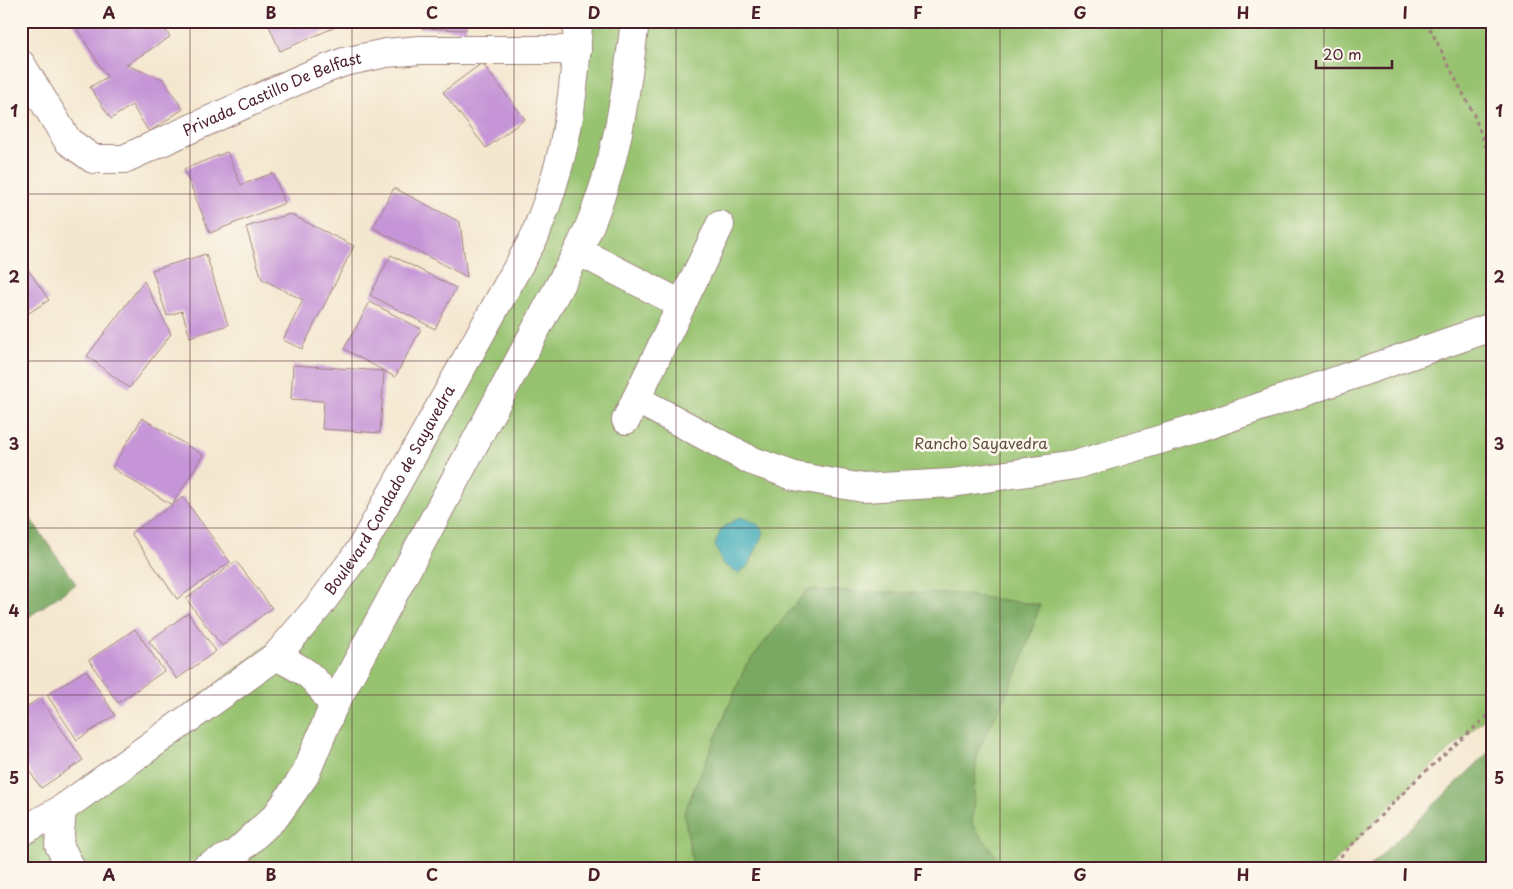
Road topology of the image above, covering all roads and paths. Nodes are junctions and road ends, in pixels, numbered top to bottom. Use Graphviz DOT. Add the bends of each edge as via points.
graph roads {
  1 [pos="578,21"];
  2 [pos="635,21"];
  3 [pos="1426,21"];
  4 [pos="577,50"];
  5 [pos="21,64"];
  6 [pos="1492,164"];
  7 [pos="720,225"];
  8 [pos="578,251"];
  9 [pos="681,304"];
  10 [pos="1492,327"];
  11 [pos="276,656"];
  12 [pos="333,707"];
  13 [pos="1492,712"];
  14 [pos="62,809"];
  15 [pos="21,832"];
  16 [pos="238,861"];
  17 [pos="71,868"];
  18 [pos="205,868"];
  19 [pos="1329,868"];
  1 -- 4 [label="street, Boulevard Condado de Sayavedra"];
  2 -- 8 [label="street" via="624,108 608,174 594,218"];
  3 -- 6 [label="path" via="1474,115"];
  4 -- 5 [label="street, Privada Castillo De Belfast" via="420,50 344,62 124,159 93,159 68,141"];
  4 -- 11 [label="street, Boulevard Condado de Sayavedra" via="555,180 535,236 360,550 319,606"];
  7 -- 9 [label="street"];
  8 -- 9 [label="street"];
  8 -- 12 [label="street"];
  9 -- 10 [label="street" via="631,410 794,476 864,488 952,483 1084,462 1199,428"];
  11 -- 12 [label="street" via="303,670 322,687"];
  11 -- 14 [label="street, Boulevard Condado de Sayavedra"];
  12 -- 16 [label="street" via="305,775"];
  13 -- 19 [label="path" via="1418,779"];
  14 -- 15 [label="street, Boulevard Condado de Sayavedra"];
  14 -- 17 [label="street" via="59,845"];
  16 -- 18 [label="street"];
}
